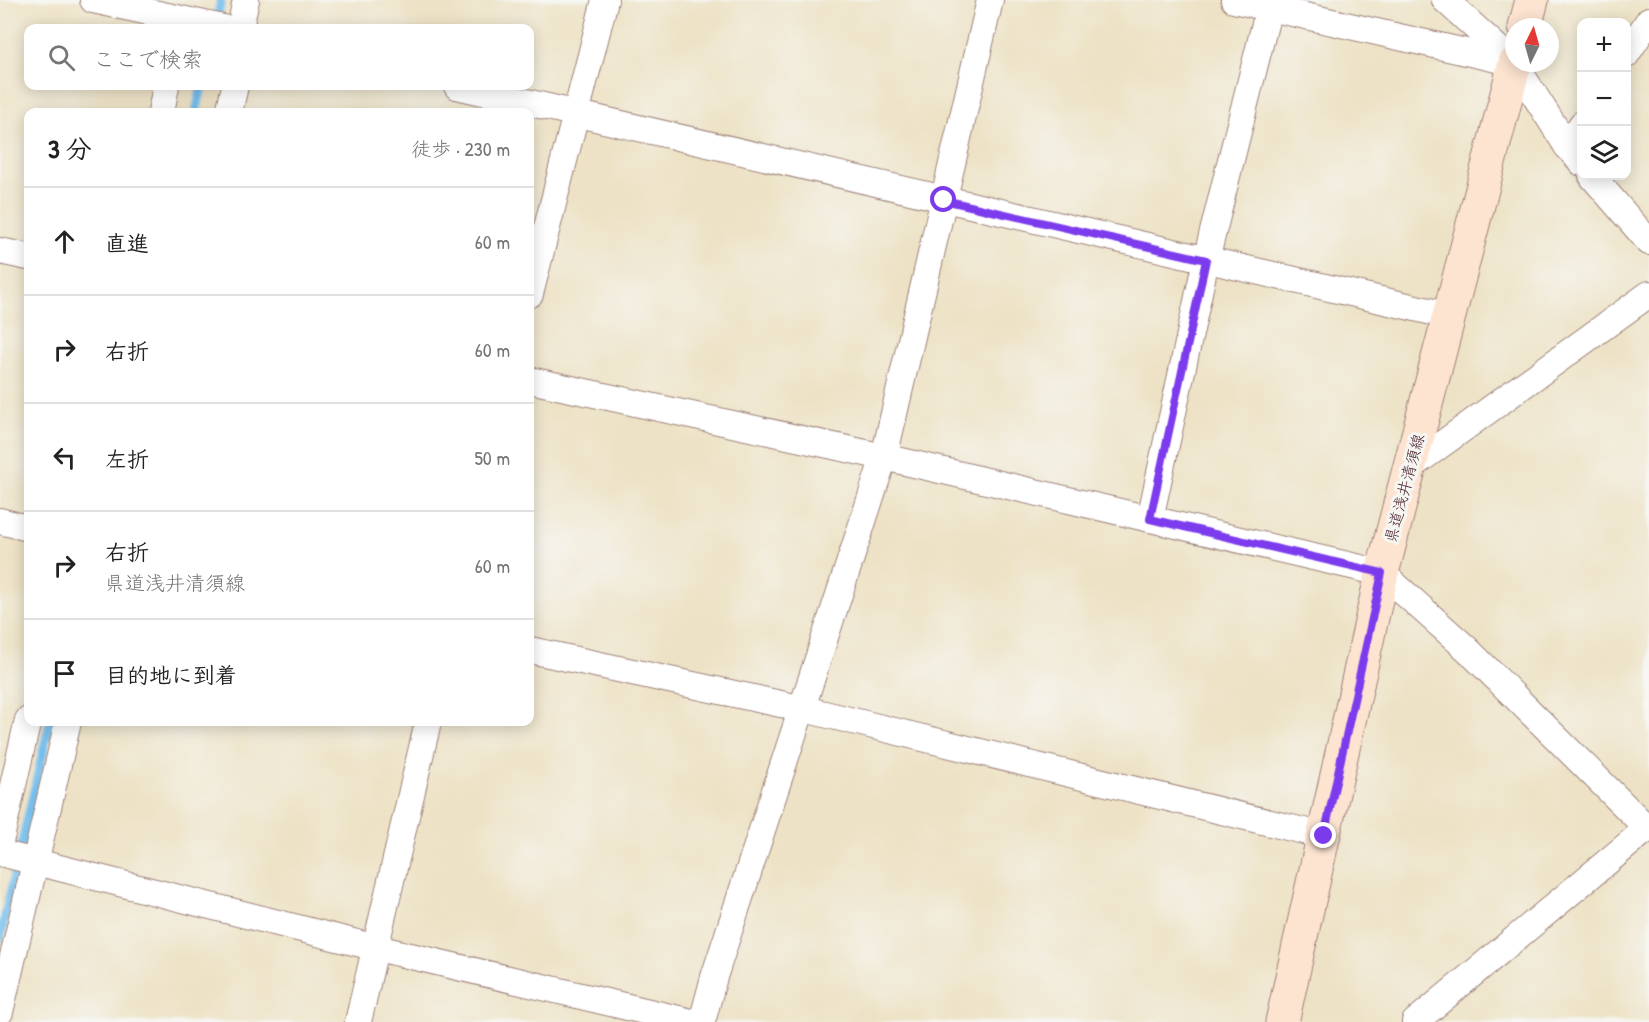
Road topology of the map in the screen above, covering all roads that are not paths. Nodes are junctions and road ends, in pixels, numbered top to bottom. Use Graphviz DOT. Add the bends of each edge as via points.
graph roads {
  1 [pos="93,0"];
  2 [pos="246,0"];
  3 [pos="605,0"];
  4 [pos="990,0"];
  5 [pos="1233,0"];
  6 [pos="1445,0"];
  7 [pos="1532,0"];
  8 [pos="1270,5"];
  9 [pos="1527,18"];
  10 [pos="198,20"];
  11 [pos="1649,20"];
  12 [pos="241,24"];
  13 [pos="1631,47"];
  14 [pos="1505,55"];
  15 [pos="1505,61"];
  16 [pos="1512,72"];
  17 [pos="1520,72"];
  18 [pos="165,90"];
  19 [pos="233,90"];
  20 [pos="474,90"];
  21 [pos="162,108"];
  22 [pos="230,108"];
  23 [pos="577,115"];
  24 [pos="1581,126"];
  25 [pos="1574,155"];
  26 [pos="1595,180"];
  27 [pos="944,200"];
  28 [pos="1649,242"];
  29 [pos="0,251"];
  30 [pos="24,256"];
  31 [pos="1206,260"];
  32 [pos="534,279"];
  33 [pos="1649,294"];
  34 [pos="1450,316"];
  35 [pos="534,381"];
  36 [pos="884,456"];
  37 [pos="1409,468"];
  38 [pos="1150,519"];
  39 [pos="0,521"];
  40 [pos="24,527"];
  41 [pos="1382,573"];
  42 [pos="534,651"];
  43 [pos="804,709"];
  44 [pos="27,726"];
  45 [pos="66,726"];
  46 [pos="427,726"];
  47 [pos="1649,828"];
  48 [pos="1324,836"];
  49 [pos="14,854"];
  50 [pos="377,948"];
  51 [pos="0,1012"];
  52 [pos="358,1022"];
  53 [pos="691,1022"];
  54 [pos="702,1022"];
  55 [pos="1282,1022"];
  56 [pos="1415,1022"];
  1 -- 10 [label="street"];
  2 -- 12 [label="street"];
  3 -- 23 [label="street"];
  4 -- 27 [label="street"];
  5 -- 8 [label="street"];
  6 -- 14 [label="street"];
  7 -- 9 [label="main road"];
  8 -- 15 [label="street"];
  8 -- 31 [label="street"];
  11 -- 13 [label="street"];
  16 -- 34 [label="main road, 県道浅井清須線"];
  17 -- 25 [label="street"];
  18 -- 21 [label="street"];
  19 -- 22 [label="street"];
  20 -- 23 [label="street"];
  23 -- 27 [label="street"];
  23 -- 32 [label="street"];
  24 -- 25 [label="street"];
  26 -- 28 [label="street"];
  27 -- 31 [label="street"];
  27 -- 36 [label="street"];
  29 -- 30 [label="street"];
  31 -- 34 [label="street"];
  31 -- 38 [label="street"];
  33 -- 37 [label="street"];
  34 -- 37 [label="main road, 県道浅井清須線"];
  35 -- 36 [label="street"];
  36 -- 38 [label="street"];
  36 -- 43 [label="street"];
  37 -- 41 [label="main road, 県道浅井清須線"];
  38 -- 41 [label="street"];
  39 -- 40 [label="street"];
  41 -- 47 [label="street" via="1467,649"];
  41 -- 48 [label="main road, 県道浅井清須線"];
  42 -- 43 [label="street"];
  43 -- 48 [label="street"];
  43 -- 54 [label="street"];
  44 -- 49 [label="street"];
  45 -- 49 [label="street"];
  46 -- 50 [label="street"];
  47 -- 56 [label="street"];
  48 -- 55 [label="main road, 県道浅井清須線"];
  49 -- 50 [label="street"];
  49 -- 51 [label="street"];
  50 -- 52 [label="street"];
  50 -- 53 [label="street"];
}
